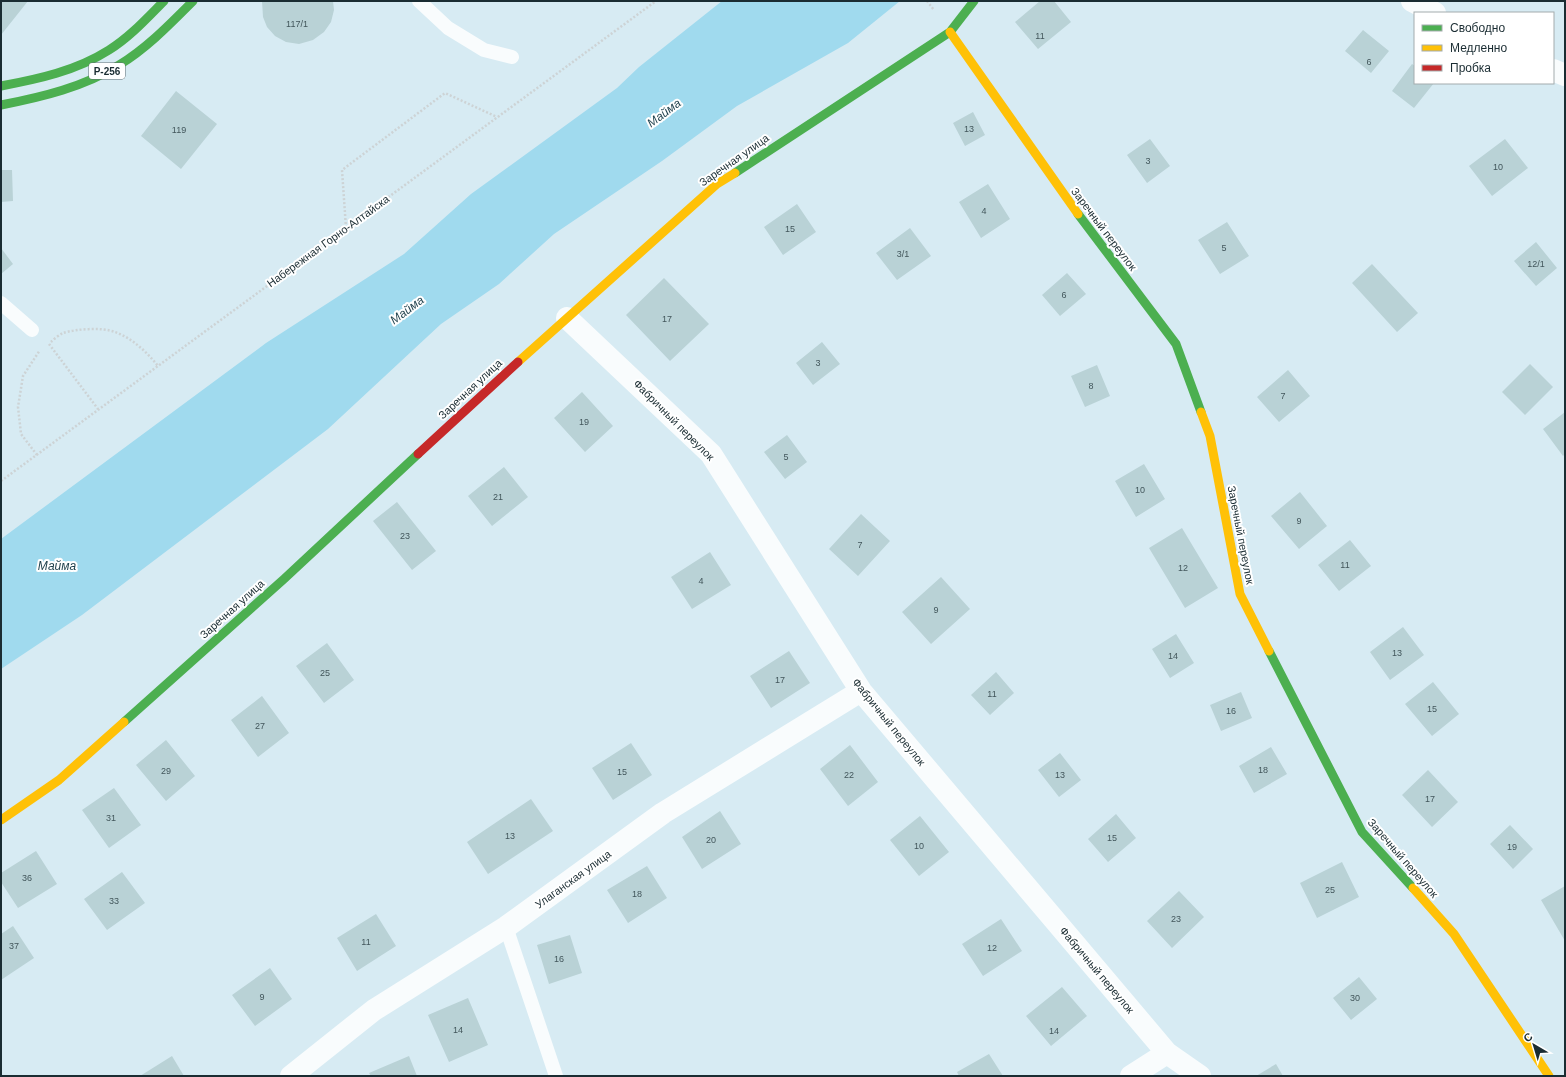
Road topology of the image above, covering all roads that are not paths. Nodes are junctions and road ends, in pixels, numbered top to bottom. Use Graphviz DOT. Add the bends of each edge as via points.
graph roads {
  1 [pos="164,1"];
  2 [pos="193,1"];
  3 [pos="419,1"];
  4 [pos="974,1"];
  5 [pos="1412,1"];
  6 [pos="1433,12"];
  7 [pos="950,32"];
  8 [pos="512,57"];
  9 [pos="1554,70"];
  10 [pos="1565,75"];
  11 [pos="1,86"];
  12 [pos="1,105"];
  13 [pos="1,303"];
  14 [pos="567,318"];
  15 [pos="32,330"];
  16 [pos="861,692"];
  17 [pos="1,820"];
  18 [pos="506,927"];
  19 [pos="1167,1053"];
  20 [pos="291,1076"];
  21 [pos="556,1076"];
  22 [pos="1131,1076"];
  23 [pos="1200,1076"];
  24 [pos="1549,1076"];
  1 -- 11 [label="street, Р-256" via="110,50 64,72"];
  2 -- 12 [label="street, Р-256" via="161,33 118,66 68,88"];
  3 -- 8 [label="lane" via="448,28 484,50"];
  4 -- 7 [label="street, Заречная улица"];
  5 -- 6 [label="street"];
  7 -- 14 [label="street, Заречная улица" via="717,184"];
  7 -- 24 [label="street, Заречный переулок" via="1064,196 1176,344 1210,436 1240,594 1362,832 1454,934"];
  9 -- 10 [label="street"];
  13 -- 15 [label="lane"];
  14 -- 16 [label="street, Фабричный переулок" via="711,454"];
  14 -- 17 [label="street, Заречная улица" via="505,372 284,579 71,770"];
  16 -- 18 [label="street, Улаганская улица" via="663,813"];
  16 -- 19 [label="street, Фабричный переулок"];
  18 -- 20 [label="street, Улаганская улица" via="374,1010"];
  18 -- 21 [label="lane"];
  19 -- 22 [label="street"];
  19 -- 23 [label="street, Фабричный переулок"];
}
